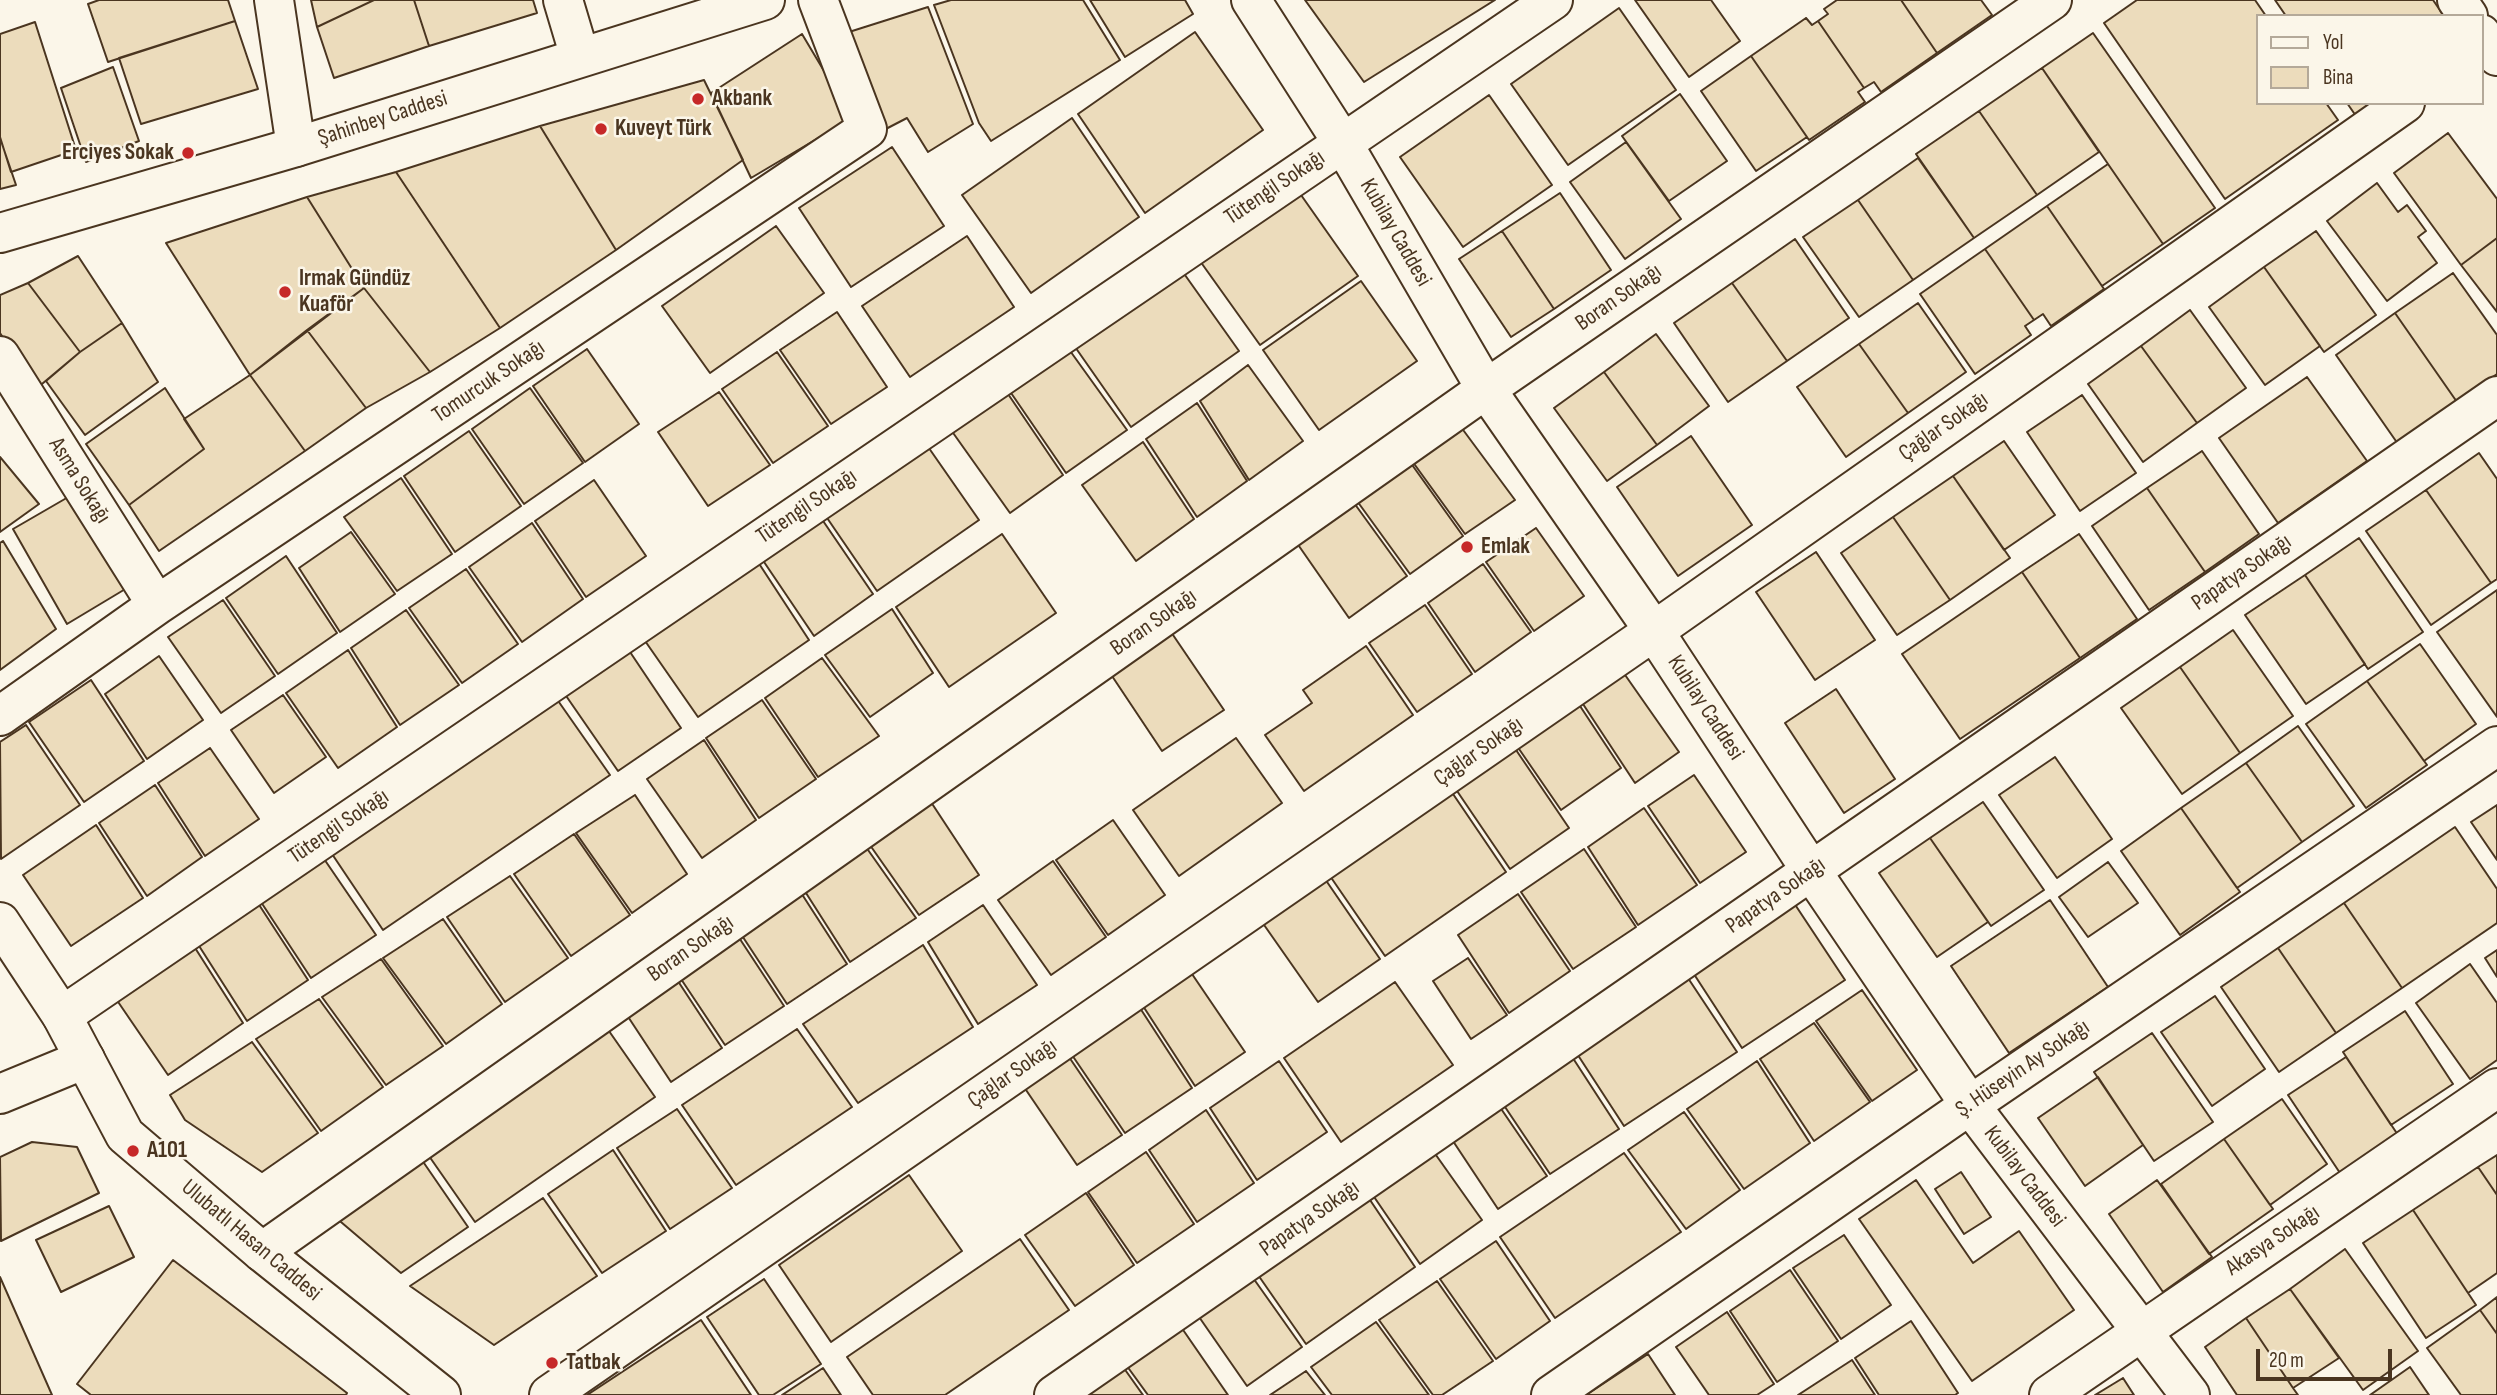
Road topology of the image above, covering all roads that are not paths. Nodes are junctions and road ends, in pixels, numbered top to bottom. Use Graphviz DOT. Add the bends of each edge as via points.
graph roads {
  1 [pos="274,0"];
  2 [pos="563,0"];
  3 [pos="765,0"];
  4 [pos="818,0"];
  5 [pos="1251,0"];
  6 [pos="1553,0"];
  7 [pos="2052,0"];
  8 [pos="580,57"];
  9 [pos="2402,105"];
  10 [pos="1342,142"];
  11 [pos="296,147"];
  12 [pos="0,233"];
  13 [pos="0,356"];
  14 [pos="1486,389"];
  15 [pos="2497,396"];
  16 [pos="157,605"];
  17 [pos="1654,631"];
  18 [pos="0,716"];
  19 [pos="2497,746"];
  20 [pos="1812,872"];
  21 [pos="0,922"];
  22 [pos="62,1016"];
  23 [pos="85,1059"];
  24 [pos="2497,1088"];
  25 [pos="0,1094"];
  26 [pos="1969,1105"];
  27 [pos="262,1252"];
  28 [pos="2141,1331"];
  29 [pos="441,1395"];
  30 [pos="549,1395"];
  31 [pos="1054,1395"];
  32 [pos="1551,1395"];
  33 [pos="2049,1395"];
  34 [pos="2190,1395"];
  1 -- 11 [label="street"];
  2 -- 8 [label="street"];
  3 -- 8 [label="street, Şahinbey Caddesi"];
  4 -- 16 [label="street, Tomurcuk Sokağı" via="867,129"];
  5 -- 10 [label="street, Kubilay Caddesi"];
  6 -- 10 [label="street, Tütengil Sokağı"];
  7 -- 14 [label="street, Boran Sokağı"];
  8 -- 11 [label="street, Şahinbey Caddesi"];
  9 -- 17 [label="street, Çağlar Sokağı"];
  10 -- 14 [label="street, Kubilay Caddesi"];
  10 -- 22 [label="street, Tütengil Sokağı"];
  11 -- 12 [label="street, Şahinbey Caddesi"];
  13 -- 16 [label="street, Asma Sokağı"];
  14 -- 17 [label="street, Kubilay Caddesi"];
  14 -- 27 [label="street, Boran Sokağı"];
  15 -- 20 [label="street, Papatya Sokağı"];
  16 -- 18 [label="street, Tomurcuk Sokağı"];
  17 -- 20 [label="street, Kubilay Caddesi"];
  17 -- 30 [label="street, Çağlar Sokağı"];
  19 -- 26 [label="street, Ş. Hüseyin Ay Sokağı"];
  20 -- 26 [label="street, Kubilay Caddesi"];
  20 -- 31 [label="street, Papatya Sokağı"];
  21 -- 22 [label="street, Ulubatlı Hasan Caddesi"];
  22 -- 23 [label="street, Ulubatlı Hasan Caddesi"];
  23 -- 25 [label="street"];
  23 -- 27 [label="street, Ulubatlı Hasan Caddesi" via="125,1135"];
  24 -- 28 [label="street, Akasya Sokağı"];
  26 -- 28 [label="street, Kubilay Caddesi"];
  26 -- 32 [label="street, Ş. Hüseyin Ay Sokağı"];
  27 -- 29 [label="street, Ulubatlı Hasan Caddesi"];
  28 -- 33 [label="street, Akasya Sokağı"];
  28 -- 34 [label="street, Kubilay Caddesi"];
}
